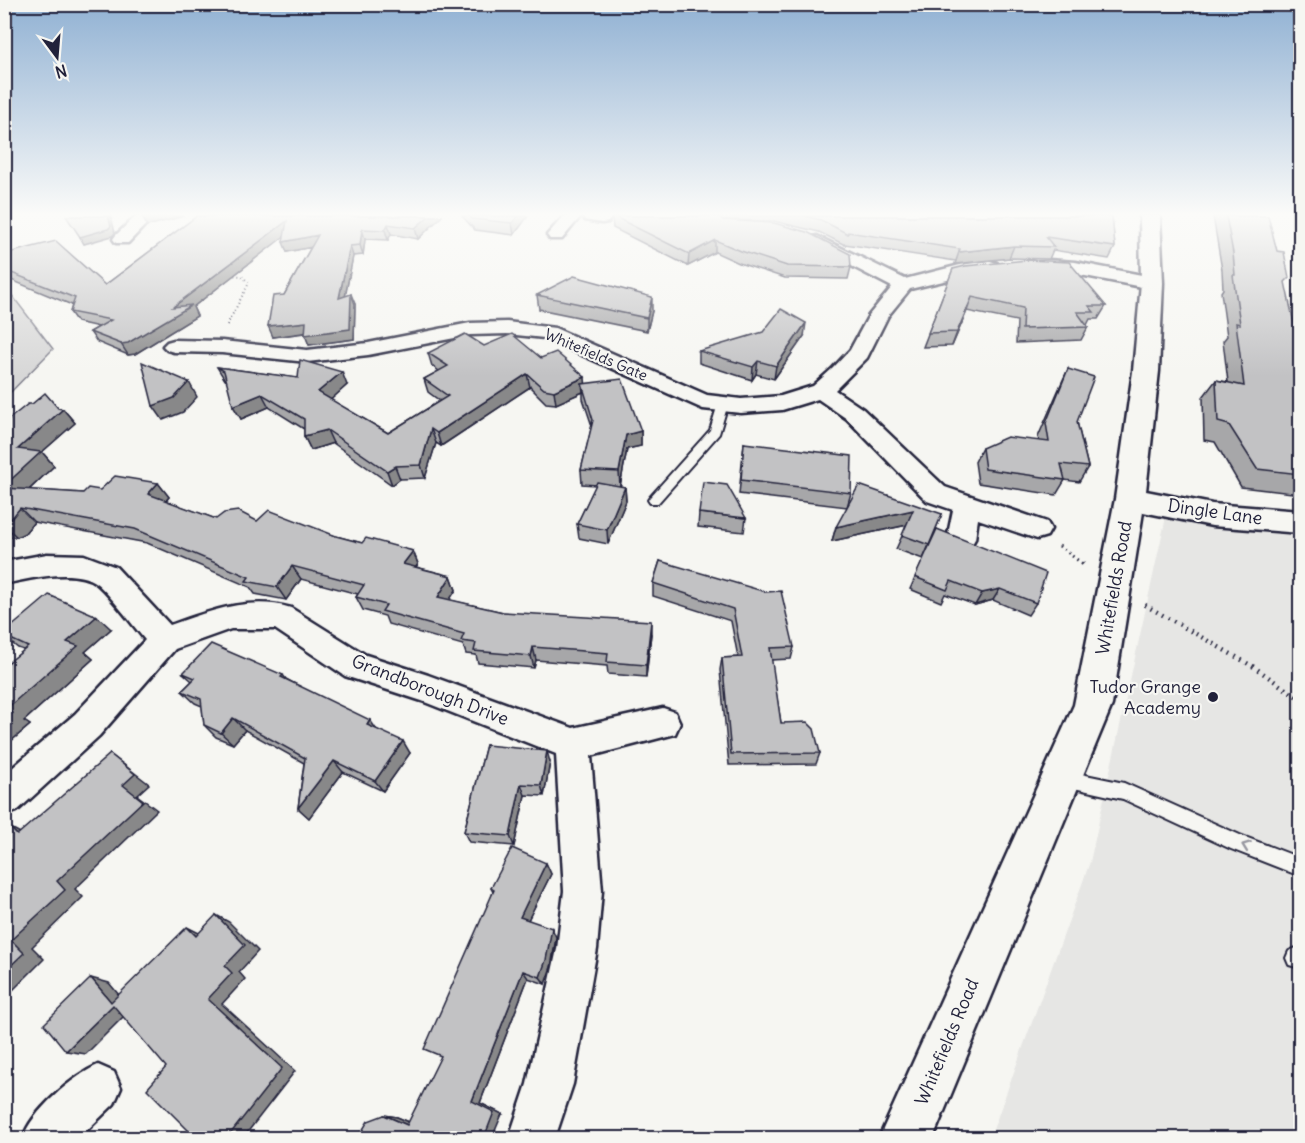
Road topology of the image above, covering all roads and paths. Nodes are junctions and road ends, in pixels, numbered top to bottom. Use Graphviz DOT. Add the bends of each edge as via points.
graph roads {
  1 [pos="873,269"];
  2 [pos="977,269"];
  3 [pos="1082,269"];
  4 [pos="1152,269"];
  5 [pos="220,274"];
  6 [pos="1152,283"];
  7 [pos="903,285"];
  8 [pos="224,338"];
  9 [pos="174,346"];
  10 [pos="821,391"];
  11 [pos="723,404"];
  12 [pos="1130,499"];
  13 [pos="654,500"];
  14 [pos="968,506"];
  15 [pos="1300,522"];
  16 [pos="1037,529"];
  17 [pos="961,539"];
  18 [pos="4,573"];
  19 [pos="1114,586"];
  20 [pos="164,640"];
  21 [pos="1300,699"];
  22 [pos="663,723"];
  23 [pos="573,744"];
  24 [pos="1062,778"];
  25 [pos="4,799"];
  26 [pos="1300,867"];
  27 [pos="98,1088"];
  28 [pos="46,1138"];
  29 [pos="532,1138"];
  30 [pos="906,1138"];
  1 -- 7 [label="street"];
  2 -- 7 [label="street"];
  3 -- 6 [label="street"];
  4 -- 6 [label="street, Whitefields Road"];
  5 -- 8 [label="path" via="242,276 249,283 232,313"];
  6 -- 12 [label="street, Whitefields Road"];
  7 -- 10 [label="street, Whitefields Gate" via="879,315 859,354"];
  8 -- 9 [label="street, Whitefields Gate"];
  8 -- 11 [label="street, Whitefields Gate" via="307,356 368,349 470,329 548,332 703,402"];
  10 -- 11 [label="street, Whitefields Gate" via="782,403"];
  10 -- 14 [label="street" via="855,414 936,494"];
  11 -- 13 [label="lane" via="715,431"];
  12 -- 15 [label="street, Dingle Lane" via="1212,515"];
  12 -- 19 [label="street, Whitefields Road"];
  14 -- 16 [label="street"];
  14 -- 17 [label="street"];
  16 -- 19 [label="path"];
  18 -- 20 [label="street" via="47,565 84,567 106,575"];
  19 -- 21 [label="path" via="1254,667"];
  19 -- 24 [label="street, Whitefields Road" via="1093,705"];
  20 -- 23 [label="street, Grandborough Drive" via="230,617 280,617 356,666"];
  20 -- 25 [label="street, Grandborough Drive" via="87,725"];
  22 -- 23 [label="street"];
  23 -- 29 [label="street" via="583,891 577,949 550,1084"];
  26 -- 24 [label="lane, one-way" via="1124,791"];
  24 -- 30 [label="street, Whitefields Road"];
  27 -- 28 [label="street"];
}
